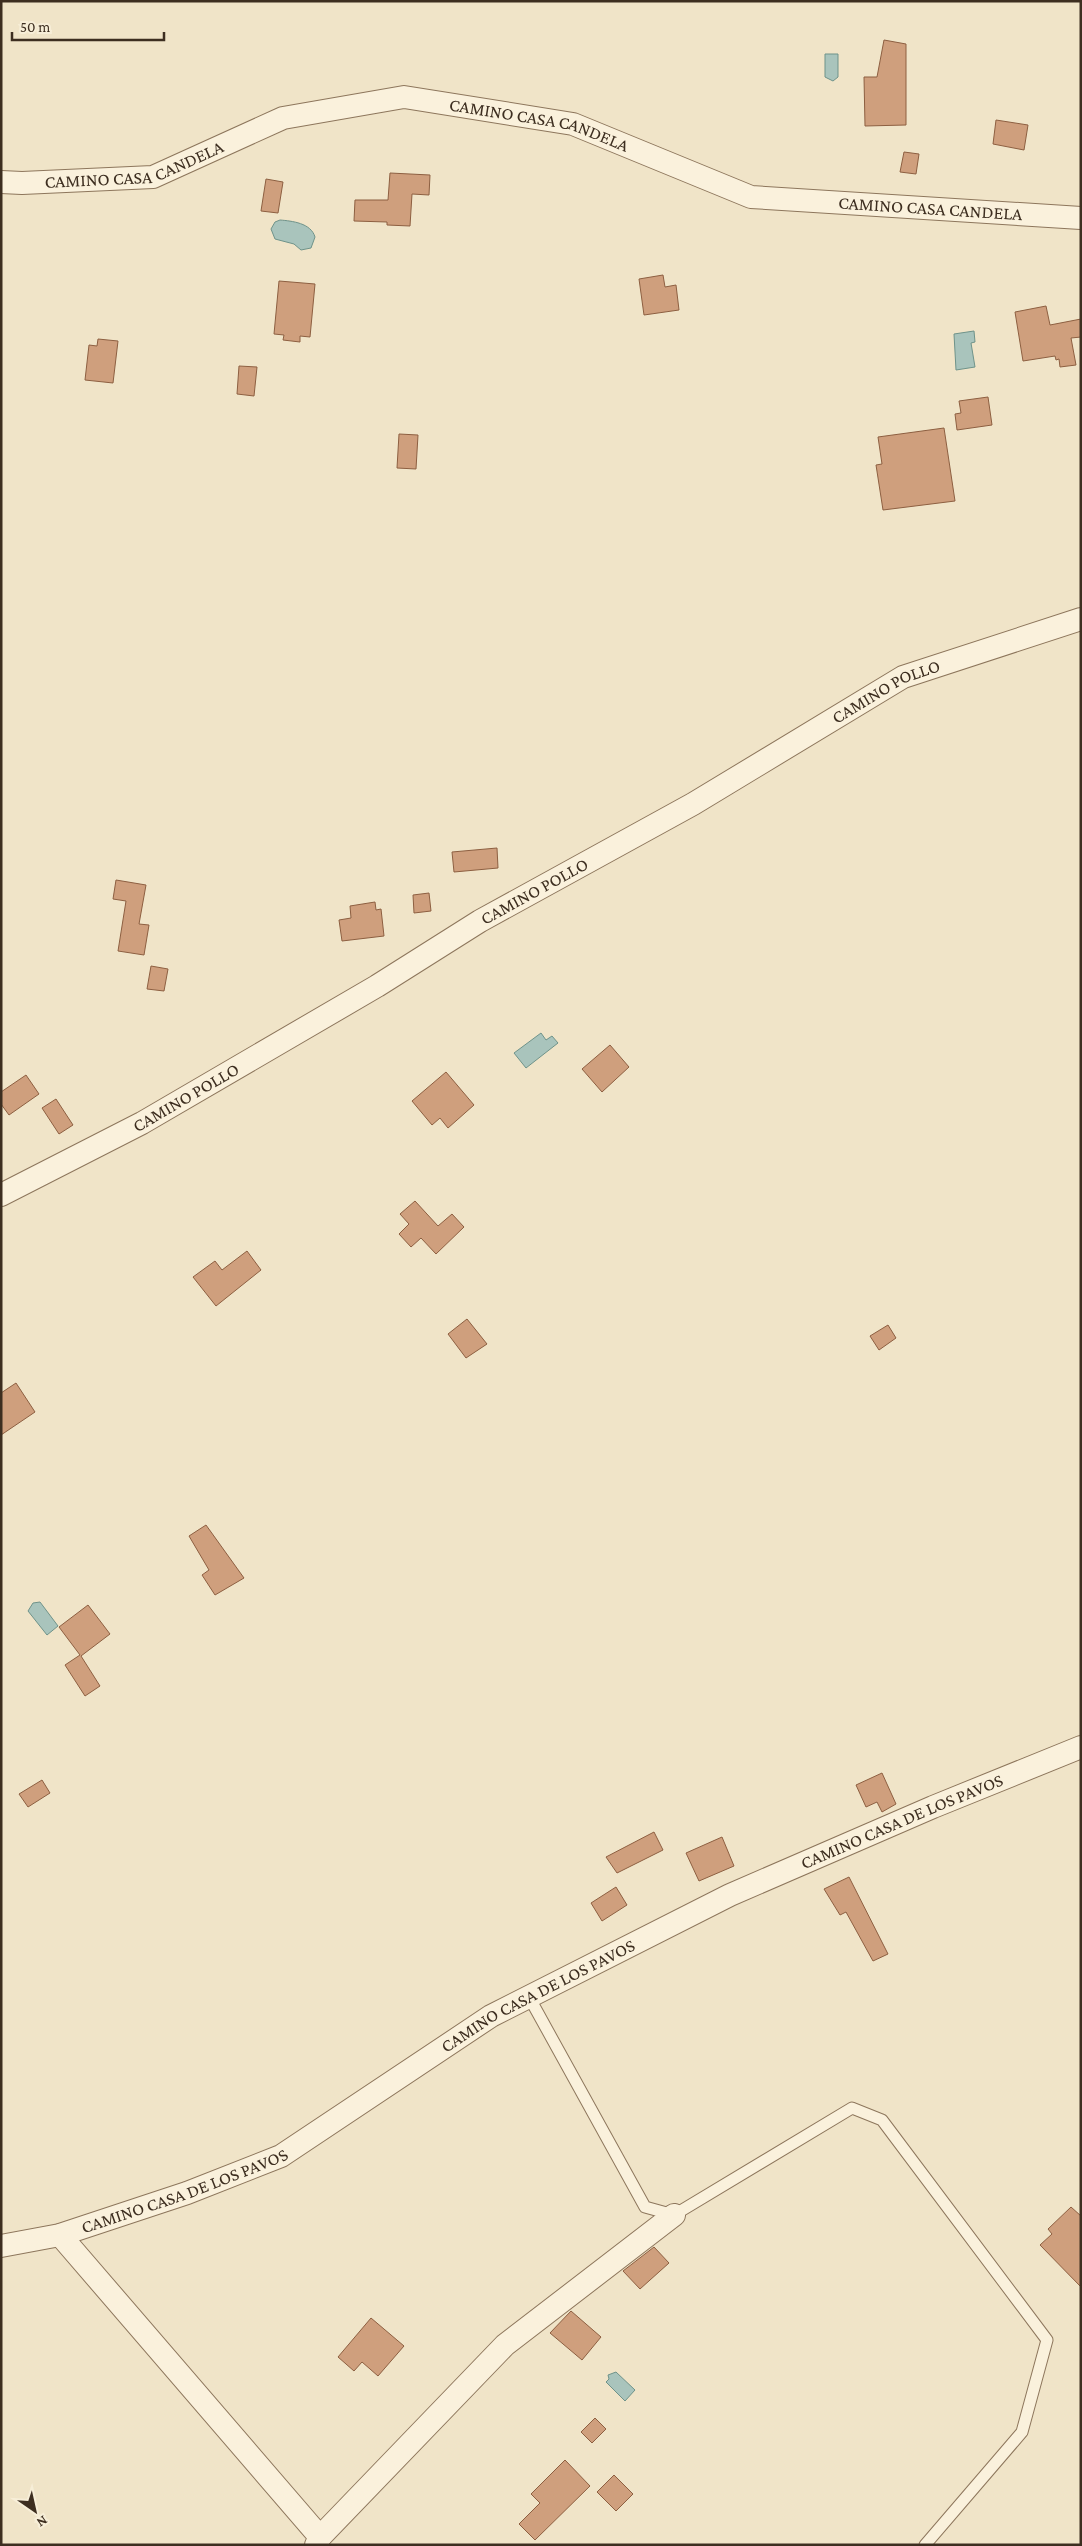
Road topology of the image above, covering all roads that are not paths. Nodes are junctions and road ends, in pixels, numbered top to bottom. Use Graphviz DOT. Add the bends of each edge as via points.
graph roads {
  1 [pos="1,182"];
  2 [pos="1081,218"];
  3 [pos="1081,619"];
  4 [pos="1,1195"];
  5 [pos="1081,1747"];
  6 [pos="529,1997"];
  7 [pos="674,2215"];
  8 [pos="60,2235"];
  9 [pos="1,2246"];
  10 [pos="318,2541"];
  11 [pos="925,2545"];
  1 -- 2 [label="street, CAMINO CASA CANDELA" via="154,177 282,118 404,97 573,124 751,197"];
  3 -- 4 [label="street, CAMINO POLLO" via="903,677 693,804 480,921 377,986 142,1123"];
  5 -- 6 [label="street, CAMINO CASA DE LOS PAVOS" via="932,1807 730,1895"];
  6 -- 7 [label="lane" via="645,2207"];
  6 -- 8 [label="street, CAMINO CASA DE LOS PAVOS" via="491,2016 281,2156 186,2193"];
  7 -- 10 [label="street" via="505,2345"];
  7 -- 11 [label="lane" via="852,2108 882,2120 1005,2281 1047,2340 1022,2432"];
  8 -- 9 [label="street, CAMINO CASA DE LOS PAVOS"];
  8 -- 10 [label="street"];
}
